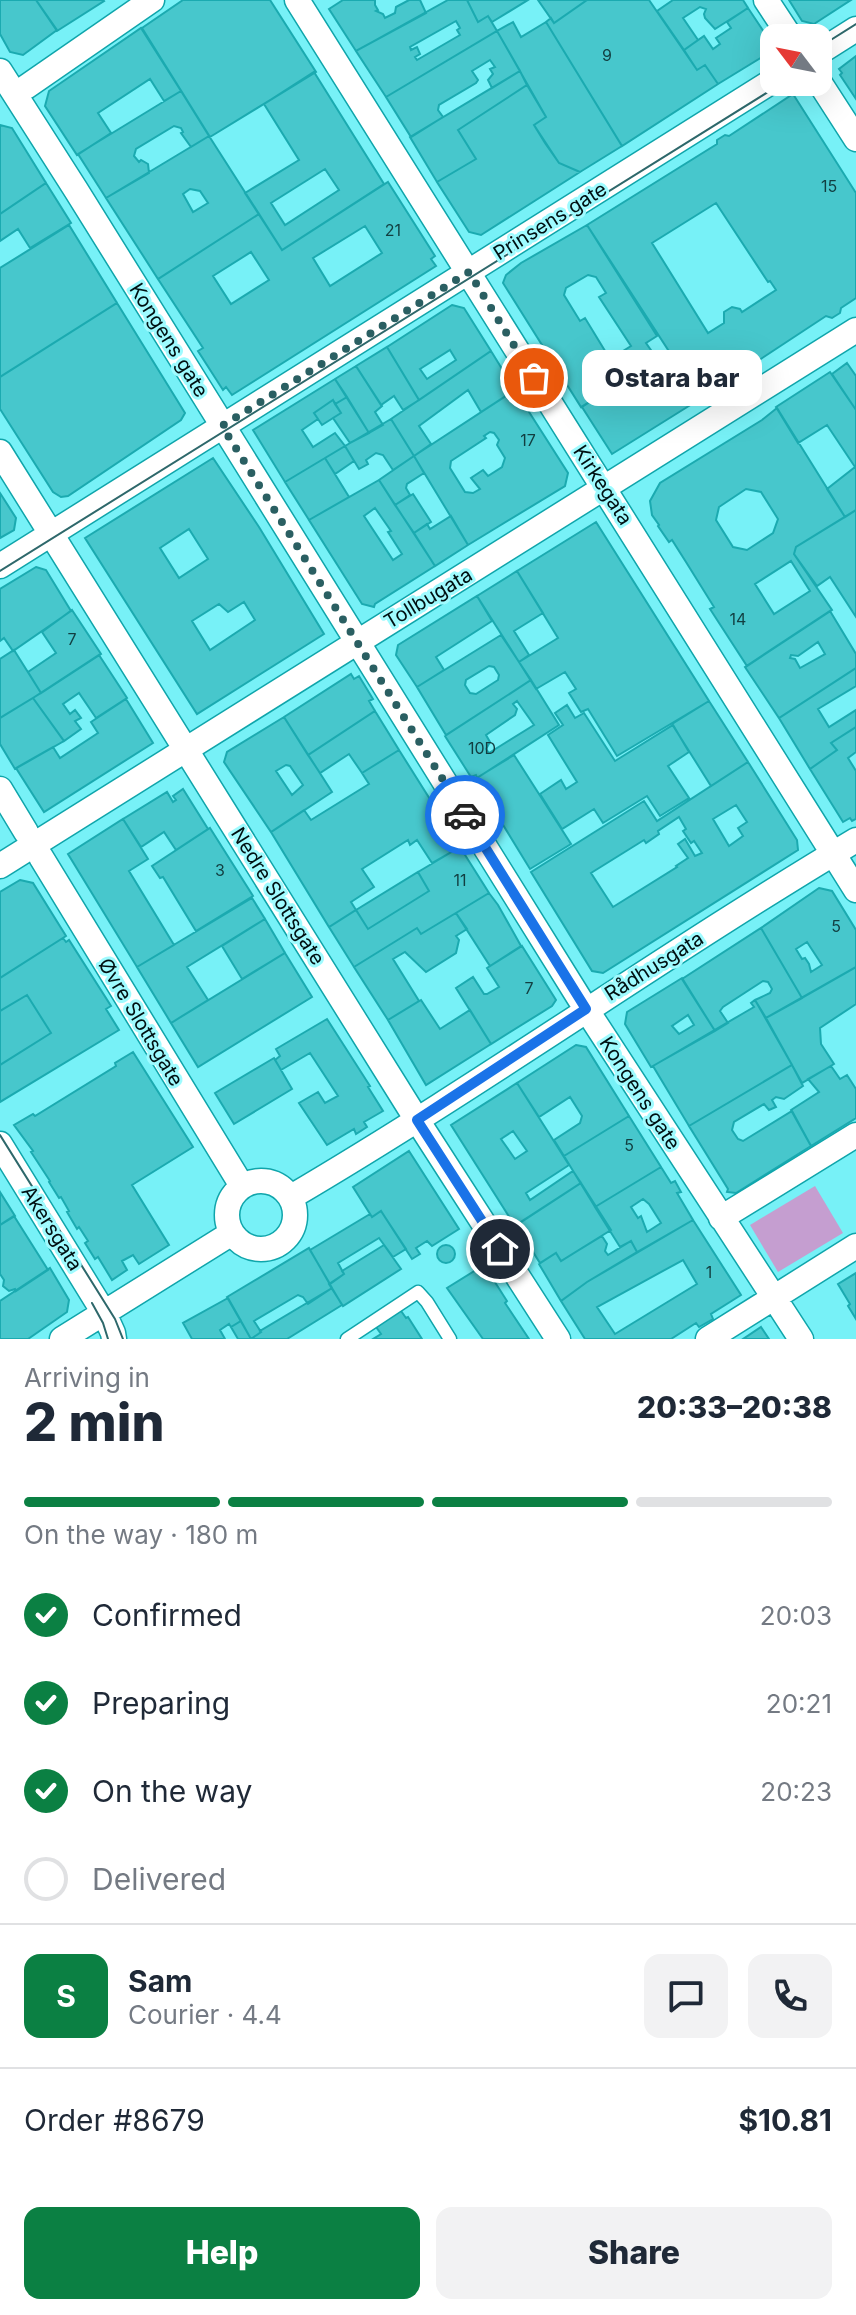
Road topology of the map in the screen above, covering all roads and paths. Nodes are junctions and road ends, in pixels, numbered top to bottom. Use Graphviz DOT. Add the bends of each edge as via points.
graph roads {
  1 [pos="152,0"];
  2 [pos="297,0"];
  3 [pos="766,0"];
  4 [pos="782,24"];
  5 [pos="856,29"];
  6 [pos="832,44"];
  7 [pos="0,71"];
  8 [pos="26,87"];
  9 [pos="760,89"];
  10 [pos="828,96"];
  11 [pos="856,139"];
  12 [pos="469,272"];
  13 [pos="856,330"];
  14 [pos="222,426"];
  15 [pos="0,452"];
  16 [pos="604,487"];
  17 [pos="52,533"];
  18 [pos="0,566"];
  19 [pos="357,641"];
  20 [pos="187,750"];
  21 [pos="0,789"];
  22 [pos="26,832"];
  23 [pos="856,840"];
  24 [pos="834,853"];
  25 [pos="41,857"];
  26 [pos="0,866"];
  27 [pos="856,890"];
  28 [pos="586,1009"];
  29 [pos="417,1120"];
  30 [pos="856,1135"];
  31 [pos="0,1144"];
  32 [pos="242,1186"];
  33 [pos="291,1197"];
  34 [pos="721,1218"];
  35 [pos="232,1233"];
  36 [pos="856,1246"];
  37 [pos="773,1298"];
  38 [pos="104,1313"];
  39 [pos="62,1339"];
  40 [pos="114,1339"];
  41 [pos="347,1339"];
  42 [pos="450,1339"];
  43 [pos="558,1339"];
  44 [pos="708,1339"];
  45 [pos="801,1339"];
  1 -- 8 [label="street"];
  2 -- 12 [label="street, Kirkegata"];
  3 -- 4 [label="street"];
  5 -- 6 [label="street"];
  7 -- 14 [label="street, Kongens gate"];
  9 -- 12 [label="street, Prinsens gate"];
  10 -- 11 [label="street"];
  12 -- 14 [label="street, Prinsens gate"];
  12 -- 16 [label="street, Kirkegata"];
  13 -- 16 [label="street, Tollbugata"];
  14 -- 17 [label="street, Prinsens gate"];
  14 -- 19 [label="street, Kongens gate"];
  15 -- 17 [label="street, Nedre Slottsgate"];
  16 -- 19 [label="street, Tollbugata"];
  16 -- 24 [label="street, Kirkegata"];
  17 -- 18 [label="street, Prinsens gate"];
  17 -- 20 [label="street, Nedre Slottsgate"];
  19 -- 20 [label="street, Tollbugata"];
  19 -- 28 [label="street, Kongens gate"];
  20 -- 26 [label="street, Tollbugata"];
  20 -- 29 [label="street, Nedre Slottsgate"];
  21 -- 22 [label="street"];
  23 -- 24 [label="street, Rådhusgata"];
  24 -- 27 [label="street, Kirkegata"];
  24 -- 28 [label="street, Rådhusgata"];
  25 -- 32 [label="street, Øvre Slottsgate"];
  28 -- 29 [label="street, Rådhusgata"];
  28 -- 34 [label="street, Kongens gate"];
  29 -- 33 [label="street, Rådhusgata"];
  29 -- 43 [label="street, Nedre Slottsgate"];
  30 -- 34 [label="street"];
  31 -- 38 [label="street, Akersgata"];
  32 -- 33 [label="street" via="269,1181"];
  32 -- 35 [label="street" via="227,1207"];
  33 -- 35 [label="street" via="296,1220 284,1241 262,1250 239,1242"];
  34 -- 37 [label="street, Kongens gate"];
  35 -- 38 [label="street"];
  36 -- 37 [label="street"];
  37 -- 44 [label="street"];
  37 -- 45 [label="street, Kongens gate"];
  38 -- 39 [label="street"];
  38 -- 40 [label="street"];
  41 -- 42 [label="lane" via="418,1292"];
}
